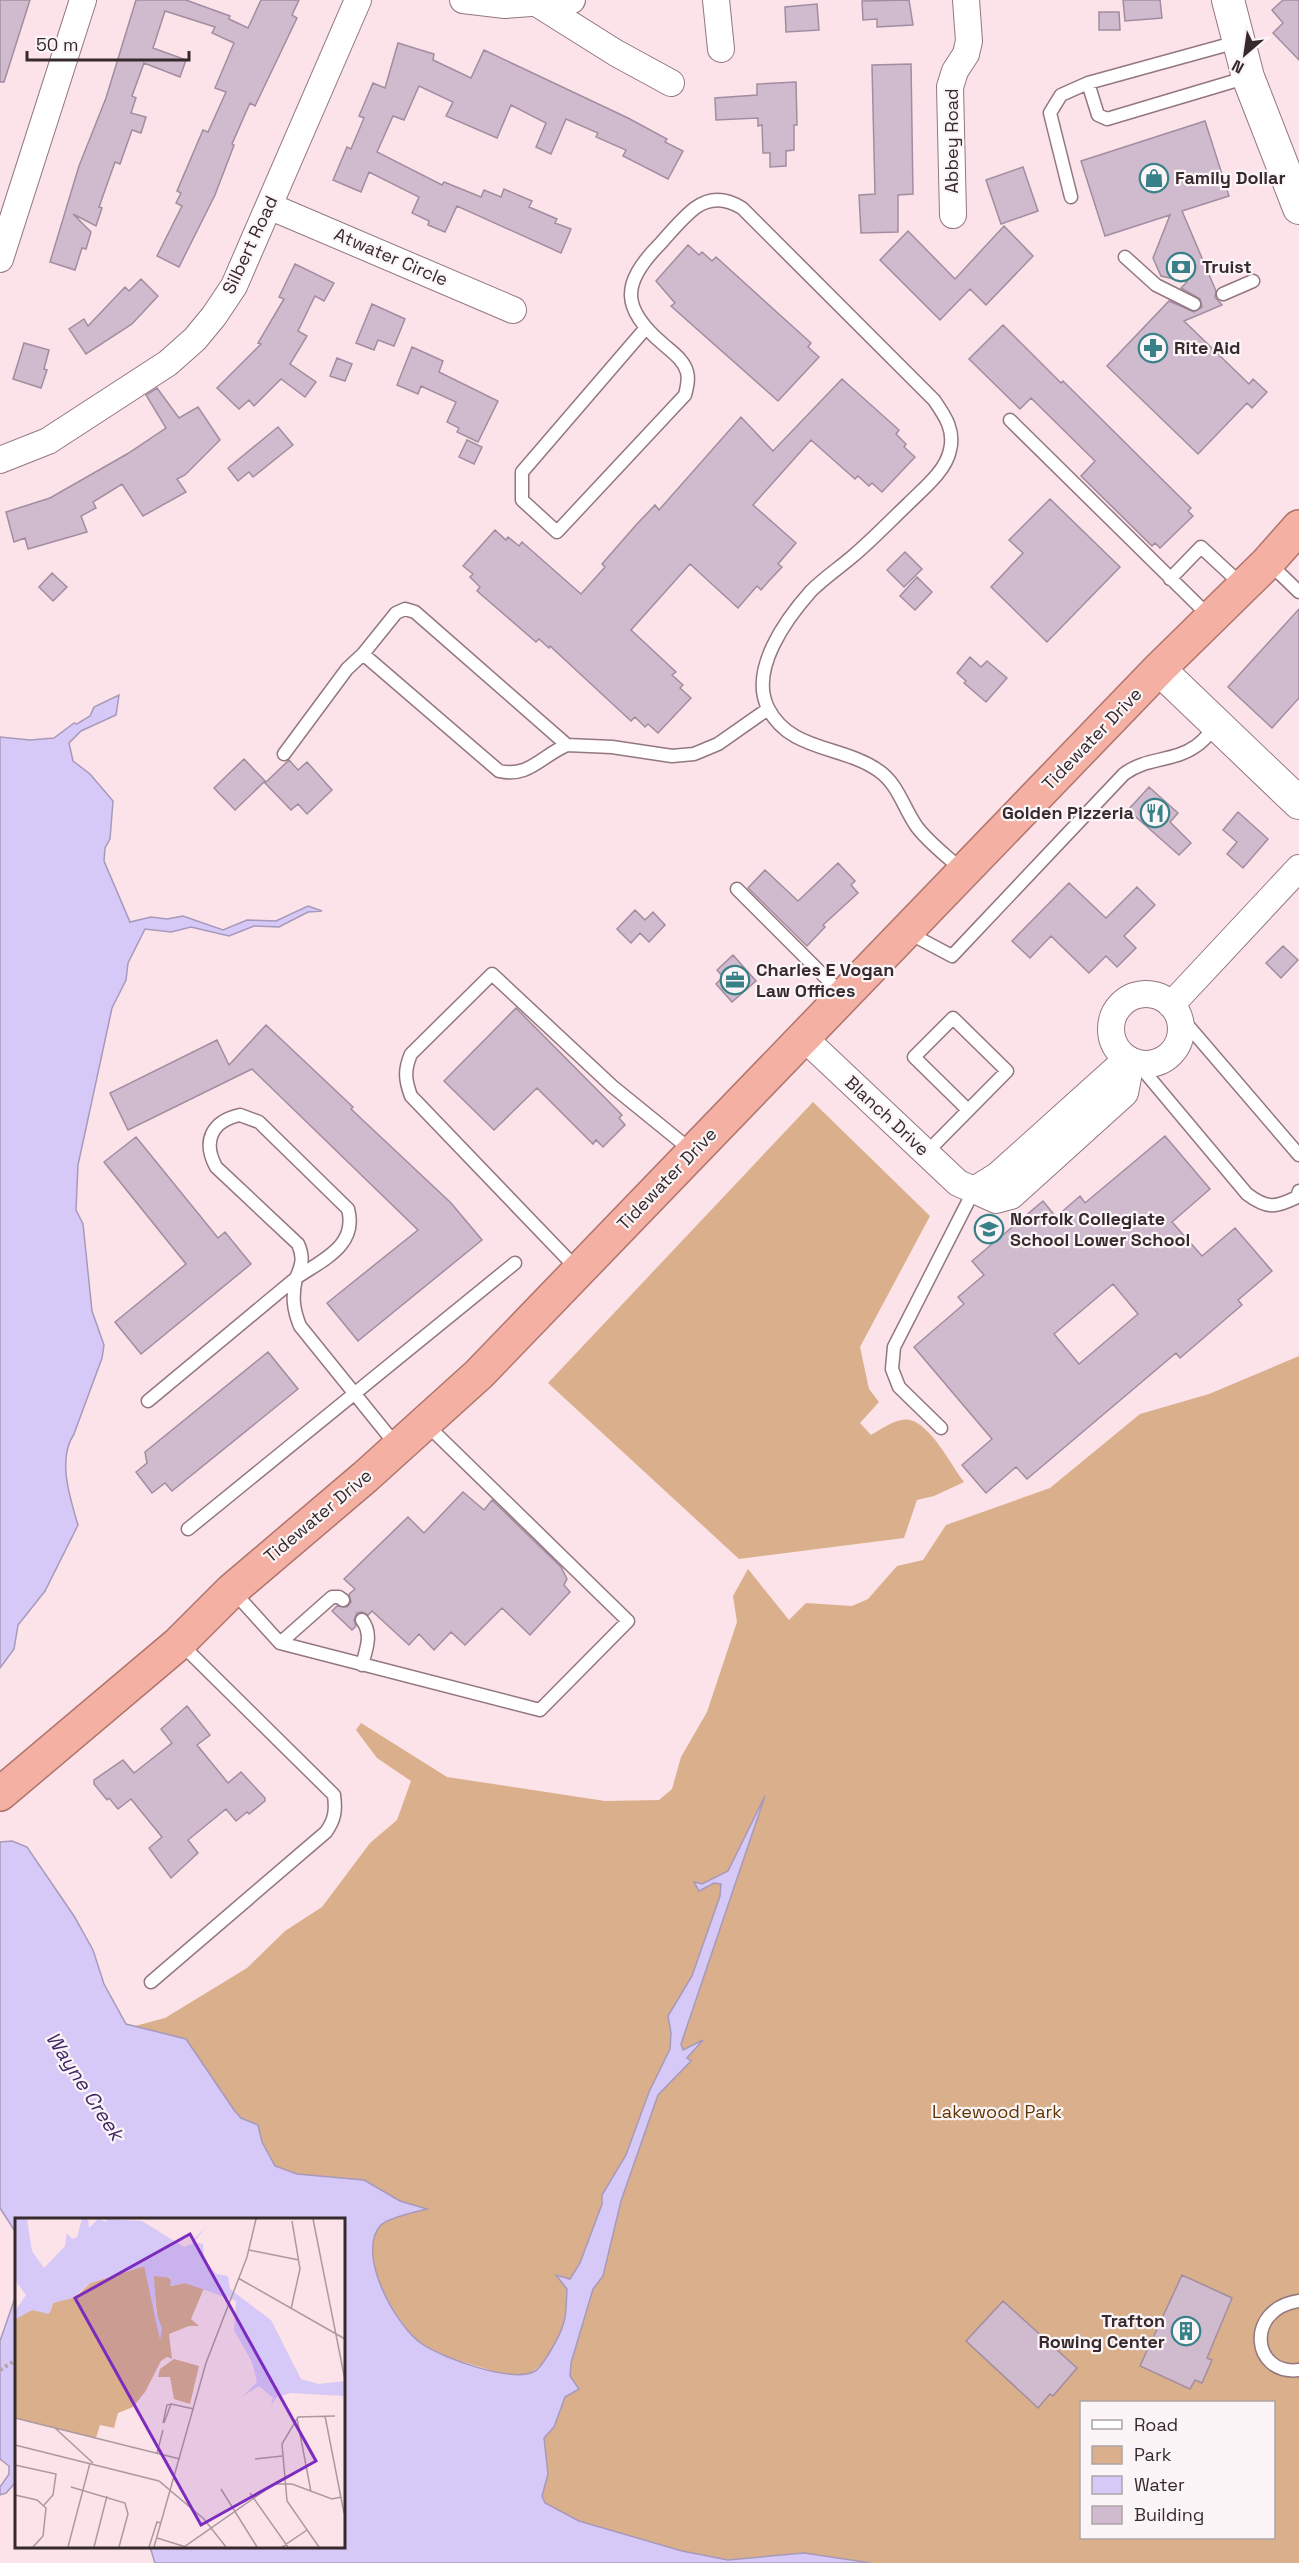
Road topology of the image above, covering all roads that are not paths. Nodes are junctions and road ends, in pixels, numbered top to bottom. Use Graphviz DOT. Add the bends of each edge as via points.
graph roads {
  1 [pos="83,0"];
  2 [pos="358,0"];
  3 [pos="463,0"];
  4 [pos="572,0"];
  5 [pos="716,0"];
  6 [pos="966,0"];
  7 [pos="1227,0"];
  8 [pos="538,4"];
  9 [pos="1237,42"];
  10 [pos="721,49"];
  11 [pos="1248,77"];
  12 [pos="671,83"];
  13 [pos="1088,83"];
  14 [pos="1071,197"];
  15 [pos="269,206"];
  16 [pos="1299,208"];
  17 [pos="953,214"];
  18 [pos="1125,257"];
  19 [pos="0,259"];
  20 [pos="1253,281"];
  21 [pos="1223,294"];
  22 [pos="1194,304"];
  23 [pos="513,310"];
  24 [pos="645,329"];
  25 [pos="1010,420"];
  26 [pos="0,460"];
  27 [pos="1299,527"];
  28 [pos="1268,562"];
  29 [pos="1170,579"];
  30 [pos="1243,585"];
  31 [pos="1299,591"];
  32 [pos="1210,618"];
  33 [pos="363,654"];
  34 [pos="1159,669"];
  35 [pos="768,709"];
  36 [pos="1218,725"];
  37 [pos="567,745"];
  38 [pos="284,754"];
  39 [pos="1299,803"];
  40 [pos="1299,868"];
  41 [pos="964,872"];
  42 [pos="737,889"];
  43 [pos="906,931"];
  44 [pos="844,996"];
  45 [pos="1175,1009"];
  46 [pos="804,1038"];
  47 [pos="1132,1062"];
  48 [pos="968,1110"];
  49 [pos="693,1152"];
  50 [pos="926,1153"];
  51 [pos="1299,1155"];
  52 [pos="974,1190"];
  53 [pos="1299,1191"];
  54 [pos="515,1263"];
  55 [pos="579,1270"];
  56 [pos="296,1278"];
  57 [pos="355,1394"];
  58 [pos="148,1401"];
  59 [pos="426,1423"];
  60 [pos="941,1428"];
  61 [pos="396,1449"];
  62 [pos="188,1529"];
  63 [pos="232,1590"];
  64 [pos="343,1600"];
  65 [pos="362,1620"];
  66 [pos="179,1643"];
  67 [pos="280,1643"];
  68 [pos="362,1665"];
  69 [pos="0,1794"];
  70 [pos="152,1983"];
  71 [pos="1299,2301"];
  72 [pos="1299,2370"];
  1 -- 19 [label="street"];
  2 -- 15 [label="street, Silbert Road"];
  3 -- 8 [label="street"];
  4 -- 8 [label="street"];
  5 -- 10 [label="street"];
  6 -- 17 [label="street, Abbey Road" via="969,41 950,87"];
  7 -- 9 [label="street"];
  8 -- 12 [label="street"];
  9 -- 11 [label="street"];
  9 -- 13 [label="lane"];
  11 -- 13 [label="lane" via="1107,119 1098,115"];
  11 -- 16 [label="street"];
  13 -- 14 [label="lane" via="1061,95 1050,113"];
  15 -- 23 [label="street, Atwater Circle"];
  15 -- 26 [label="street, Silbert Road" via="234,286 195,339 168,363 48,441"];
  18 -- 22 [label="lane" via="1156,285"];
  20 -- 21 [label="lane"];
  24 -- 24 [label="lane" via="681,360 687,372 685,395 557,531 522,500 522,472"];
  24 -- 35 [label="lane" via="634,312 631,296 640,264 692,210 719,200 732,202 947,417 952,434 944,465 918,494 811,592 783,629 766,662 762,682"];
  25 -- 29 [label="lane"];
  27 -- 28 [label="highway, Tidewater Drive"];
  28 -- 30 [label="highway, Tidewater Drive"];
  28 -- 31 [label="lane"];
  29 -- 30 [label="lane" via="1201,547"];
  29 -- 32 [label="lane"];
  30 -- 32 [label="highway, Tidewater Drive"];
  32 -- 34 [label="highway, Tidewater Drive"];
  33 -- 37 [label="lane" via="499,771 524,772"];
  33 -- 37 [label="lane" via="396,613 405,609 416,612"];
  33 -- 38 [label="lane" via="347,669"];
  34 -- 36 [label="street"];
  34 -- 41 [label="highway, Tidewater Drive"];
  35 -- 37 [label="lane" via="718,744 694,754 672,756"];
  35 -- 41 [label="lane" via="781,726 813,747 862,760 882,772 919,829"];
  36 -- 39 [label="street"];
  36 -- 43 [label="lane" via="1196,747 1146,762 1124,774 952,956"];
  40 -- 45 [label="street"];
  41 -- 43 [label="highway, Tidewater Drive"];
  42 -- 44 [label="lane"];
  43 -- 44 [label="highway, Tidewater Drive"];
  44 -- 46 [label="highway, Tidewater Drive"];
  45 -- 47 [label="street" via="1181,1026 1176,1049 1157,1063"];
  45 -- 47 [label="street" via="1150,994 1132,997 1119,1007 1111,1027 1112,1038 1116,1048"];
  45 -- 51 [label="lane"];
  46 -- 49 [label="highway, Tidewater Drive"];
  46 -- 50 [label="street, Blanch Drive"];
  47 -- 52 [label="street" via="998,1175"];
  47 -- 53 [label="lane" via="1247,1194 1261,1204 1279,1206 1297,1197"];
  48 -- 48 [label="lane" via="1007,1071 953,1018 914,1057"];
  48 -- 50 [label="lane"];
  49 -- 55 [label="highway, Tidewater Drive"];
  49 -- 55 [label="lane" via="612,1086 492,974 411,1054 405,1081 411,1096"];
  50 -- 52 [label="street, Blanch Drive" via="958,1183"];
  52 -- 60 [label="lane" via="894,1347 892,1369 899,1387"];
  54 -- 57 [label="lane"];
  55 -- 59 [label="highway, Tidewater Drive"];
  56 -- 56 [label="lane" via="303,1264 298,1244 216,1167 210,1155 209,1140 226,1118 240,1115 259,1122 348,1209 351,1221 344,1243"];
  56 -- 57 [label="lane" via="292,1294 300,1326"];
  56 -- 58 [label="lane"];
  57 -- 61 [label="lane"];
  57 -- 62 [label="lane"];
  59 -- 61 [label="highway, Tidewater Drive"];
  59 -- 68 [label="lane" via="628,1621 540,1710"];
  61 -- 63 [label="highway, Tidewater Drive"];
  63 -- 66 [label="highway, Tidewater Drive"];
  63 -- 67 [label="lane"];
  64 -- 67 [label="lane" via="332,1598"];
  65 -- 68 [label="lane" via="369,1639"];
  66 -- 69 [label="highway, Tidewater Drive"];
  66 -- 70 [label="lane" via="334,1795 336,1811 326,1832"];
  67 -- 68 [label="lane"];
  71 -- 72 [label="lane" via="1274,2310 1261,2330 1260,2343 1274,2364 1286,2370"];
}
